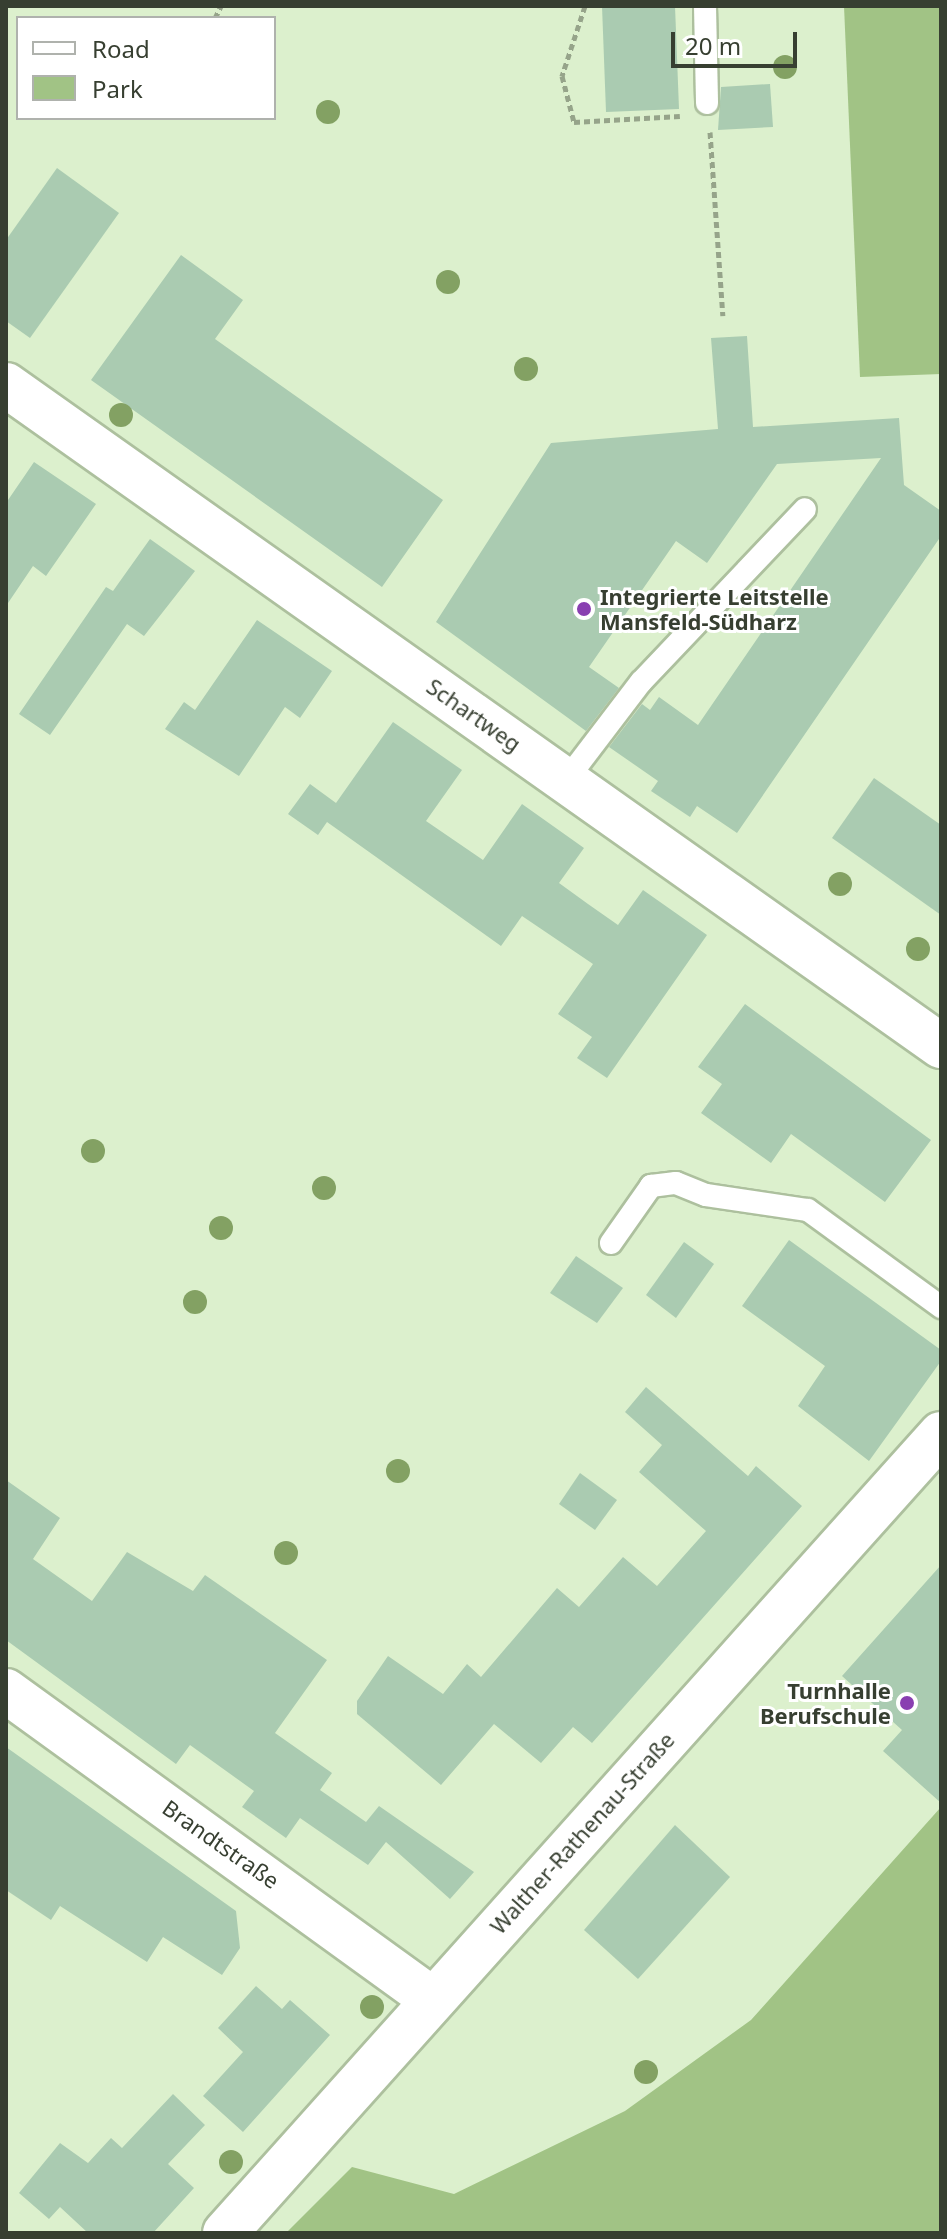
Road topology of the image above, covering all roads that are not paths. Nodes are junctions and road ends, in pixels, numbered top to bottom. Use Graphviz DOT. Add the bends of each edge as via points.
graph roads {
  1 [pos="705,6"];
  2 [pos="708,109"];
  3 [pos="6,385"];
  4 [pos="805,509"];
  5 [pos="567,779"];
  6 [pos="941,1046"];
  7 [pos="611,1243"];
  8 [pos="941,1307"];
  9 [pos="941,1434"];
  10 [pos="6,1691"];
  11 [pos="433,2000"];
  12 [pos="225,2233"];
  1 -- 2 [label="lane"];
  3 -- 5 [label="street, Schartweg"];
  4 -- 5 [label="lane" via="641,682"];
  5 -- 6 [label="street, Schartweg"];
  7 -- 8 [label="lane" via="651,1186 676,1183 706,1195 808,1210"];
  9 -- 11 [label="street, Walther-Rathenau-Straße"];
  10 -- 11 [label="street, Brandtstraße"];
  11 -- 12 [label="street, Walther-Rathenau-Straße"];
}
